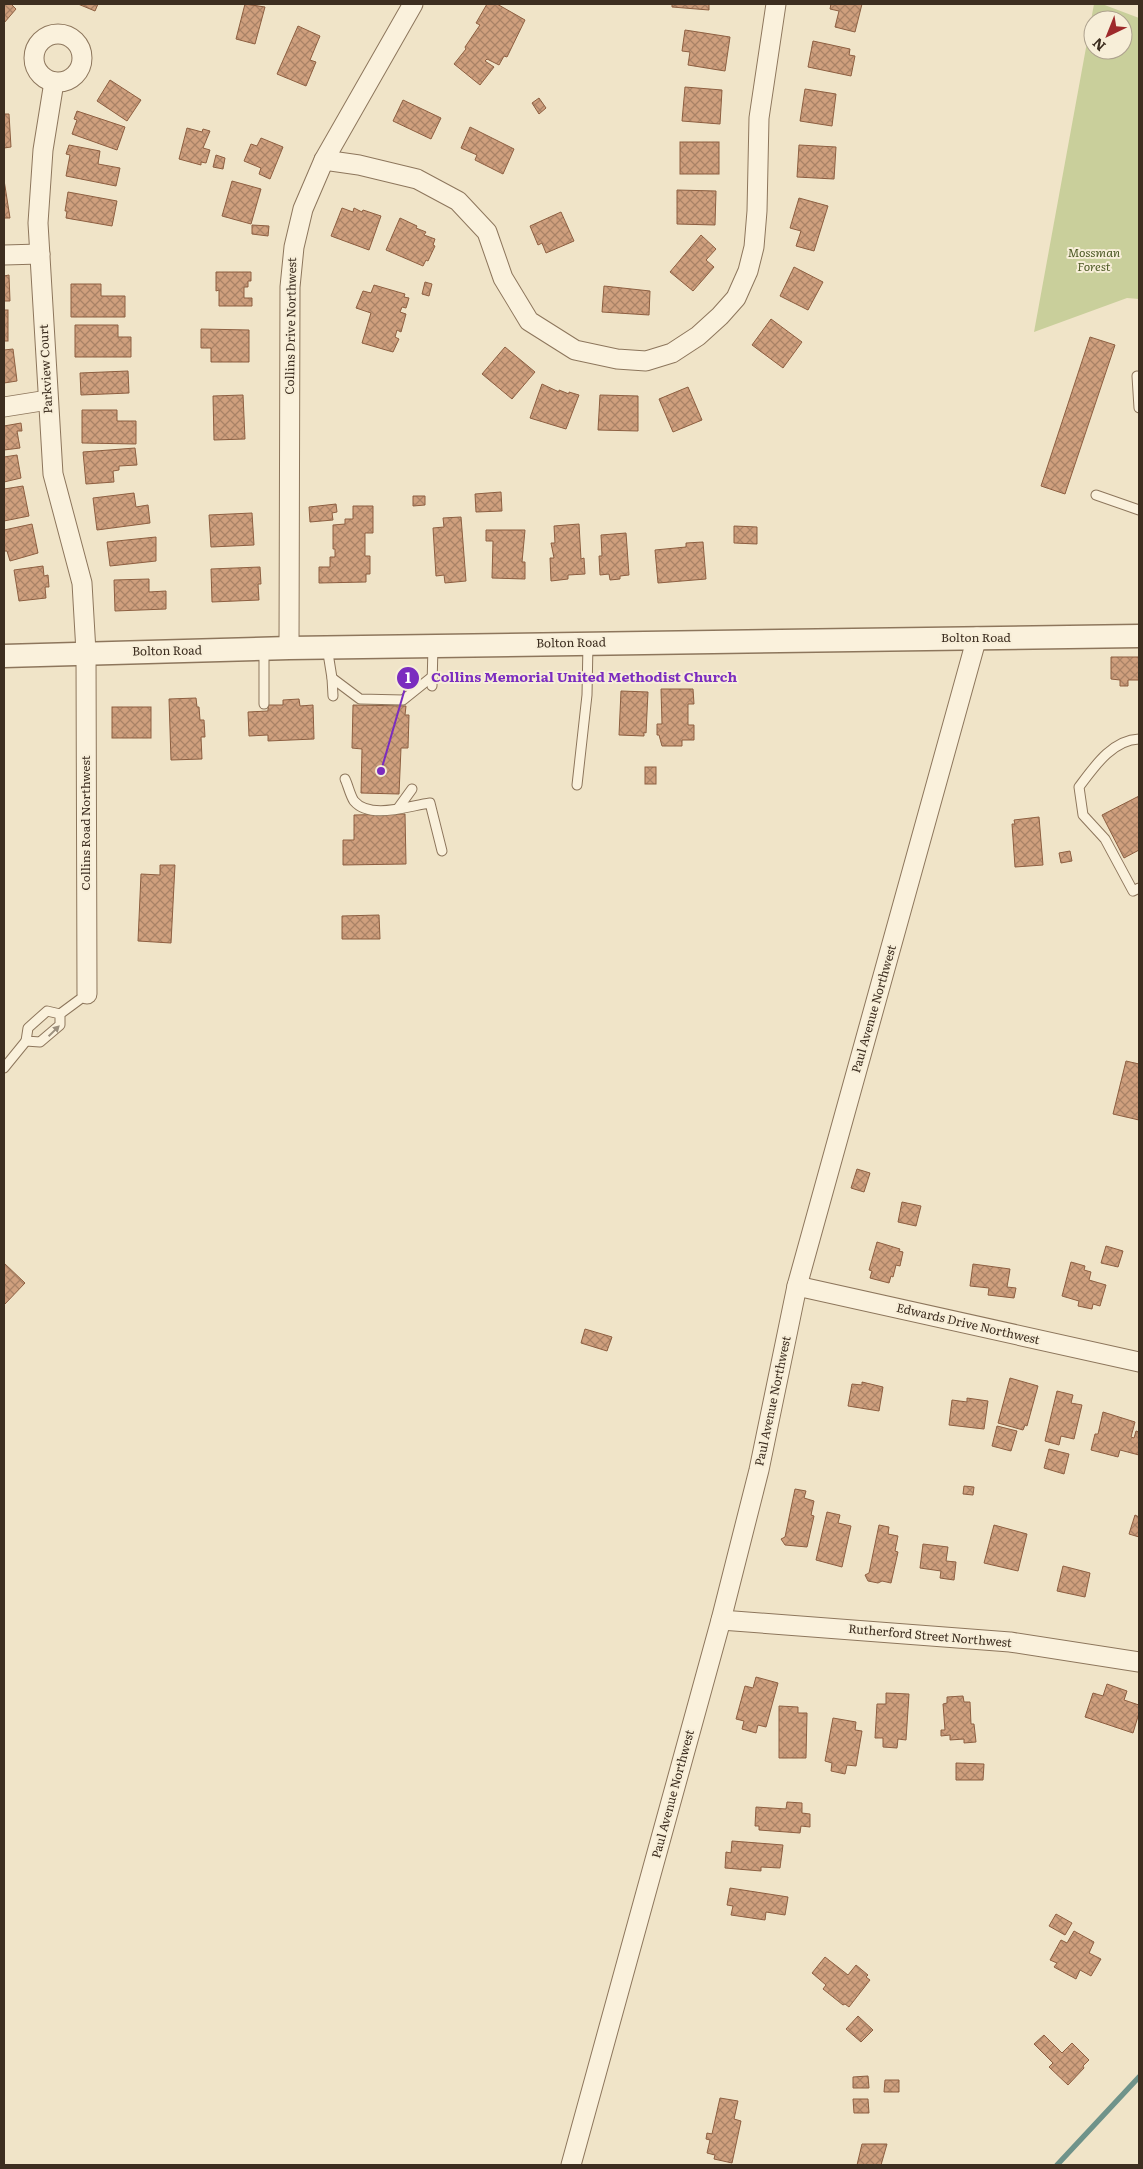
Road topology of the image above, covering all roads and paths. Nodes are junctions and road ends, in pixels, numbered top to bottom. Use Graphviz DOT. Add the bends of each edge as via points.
graph roads {
  1 [pos="413,4"];
  2 [pos="776,4"];
  3 [pos="54,82"];
  4 [pos="324,160"];
  5 [pos="40,254"];
  6 [pos="4,255"];
  7 [pos="1137,376"];
  8 [pos="48,400"];
  9 [pos="4,407"];
  10 [pos="1139,408"];
  11 [pos="1096,495"];
  12 [pos="1139,510"];
  13 [pos="1139,636"];
  14 [pos="977,638"];
  15 [pos="588,643"];
  16 [pos="433,645"];
  17 [pos="327,647"];
  18 [pos="264,648"];
  19 [pos="288,648"];
  20 [pos="86,652"];
  21 [pos="4,656"];
  22 [pos="332,678"];
  23 [pos="333,696"];
  24 [pos="264,704"];
  25 [pos="1139,739"];
  26 [pos="345,779"];
  27 [pos="577,785"];
  28 [pos="412,789"];
  29 [pos="399,807"];
  30 [pos="442,851"];
  31 [pos="1139,888"];
  32 [pos="87,994"];
  33 [pos="60,1014"];
  34 [pos="26,1041"];
  35 [pos="4,1068"];
  36 [pos="797,1286"];
  37 [pos="1139,1362"];
  38 [pos="721,1620"];
  39 [pos="1138,1661"];
  40 [pos="570,2165"];
  1 -- 4 [label="street, Collins Drive Northwest"];
  2 -- 4 [label="street" via="759,118 758,211 748,271 736,298 720,316 672,353 646,361 575,350 529,321 503,278 487,232 458,202 417,179"];
  3 -- 5 [label="street, Parkview Court" via="43,150 38,223"];
  4 -- 19 [label="street, Collins Drive Northwest" via="303,209 290,287"];
  5 -- 6 [label="street"];
  5 -- 8 [label="street, Parkview Court"];
  7 -- 10 [label="lane"];
  8 -- 9 [label="street"];
  8 -- 20 [label="street, Parkview Court" via="53,474 82,583"];
  11 -- 12 [label="lane"];
  13 -- 14 [label="street, Bolton Road"];
  14 -- 15 [label="street, Bolton Road"];
  14 -- 36 [label="street, Paul Avenue Northwest"];
  15 -- 16 [label="street, Bolton Road"];
  15 -- 27 [label="lane" via="587,695"];
  16 -- 17 [label="street, Bolton Road"];
  16 -- 22 [label="lane" via="433,681 403,700 360,699"];
  17 -- 19 [label="street, Bolton Road"];
  17 -- 22 [label="lane"];
  18 -- 19 [label="street, Bolton Road"];
  18 -- 20 [label="street, Bolton Road"];
  18 -- 24 [label="lane"];
  20 -- 21 [label="street, Bolton Road"];
  20 -- 32 [label="street, Collins Road Northwest"];
  22 -- 23 [label="lane"];
  25 -- 31 [label="lane" via="1129,740 1101,758 1079,787 1083,815 1106,839 1132,891"];
  26 -- 29 [label="lane" via="354,801 370,811 383,812"];
  28 -- 29 [label="lane"];
  29 -- 30 [label="lane" via="430,803"];
  32 -- 33 [label="lane"];
  34 -- 33 [label="lane, one-way" via="40,1042 52,1034 60,1025"];
  33 -- 34 [label="lane" via="47,1011 28,1028"];
  34 -- 35 [label="lane"];
  36 -- 37 [label="street, Edwards Drive Northwest"];
  36 -- 38 [label="street, Paul Avenue Northwest" via="759,1470"];
  38 -- 39 [label="street, Rutherford Street Northwest" via="1010,1642"];
  38 -- 40 [label="street, Paul Avenue Northwest"];
}
